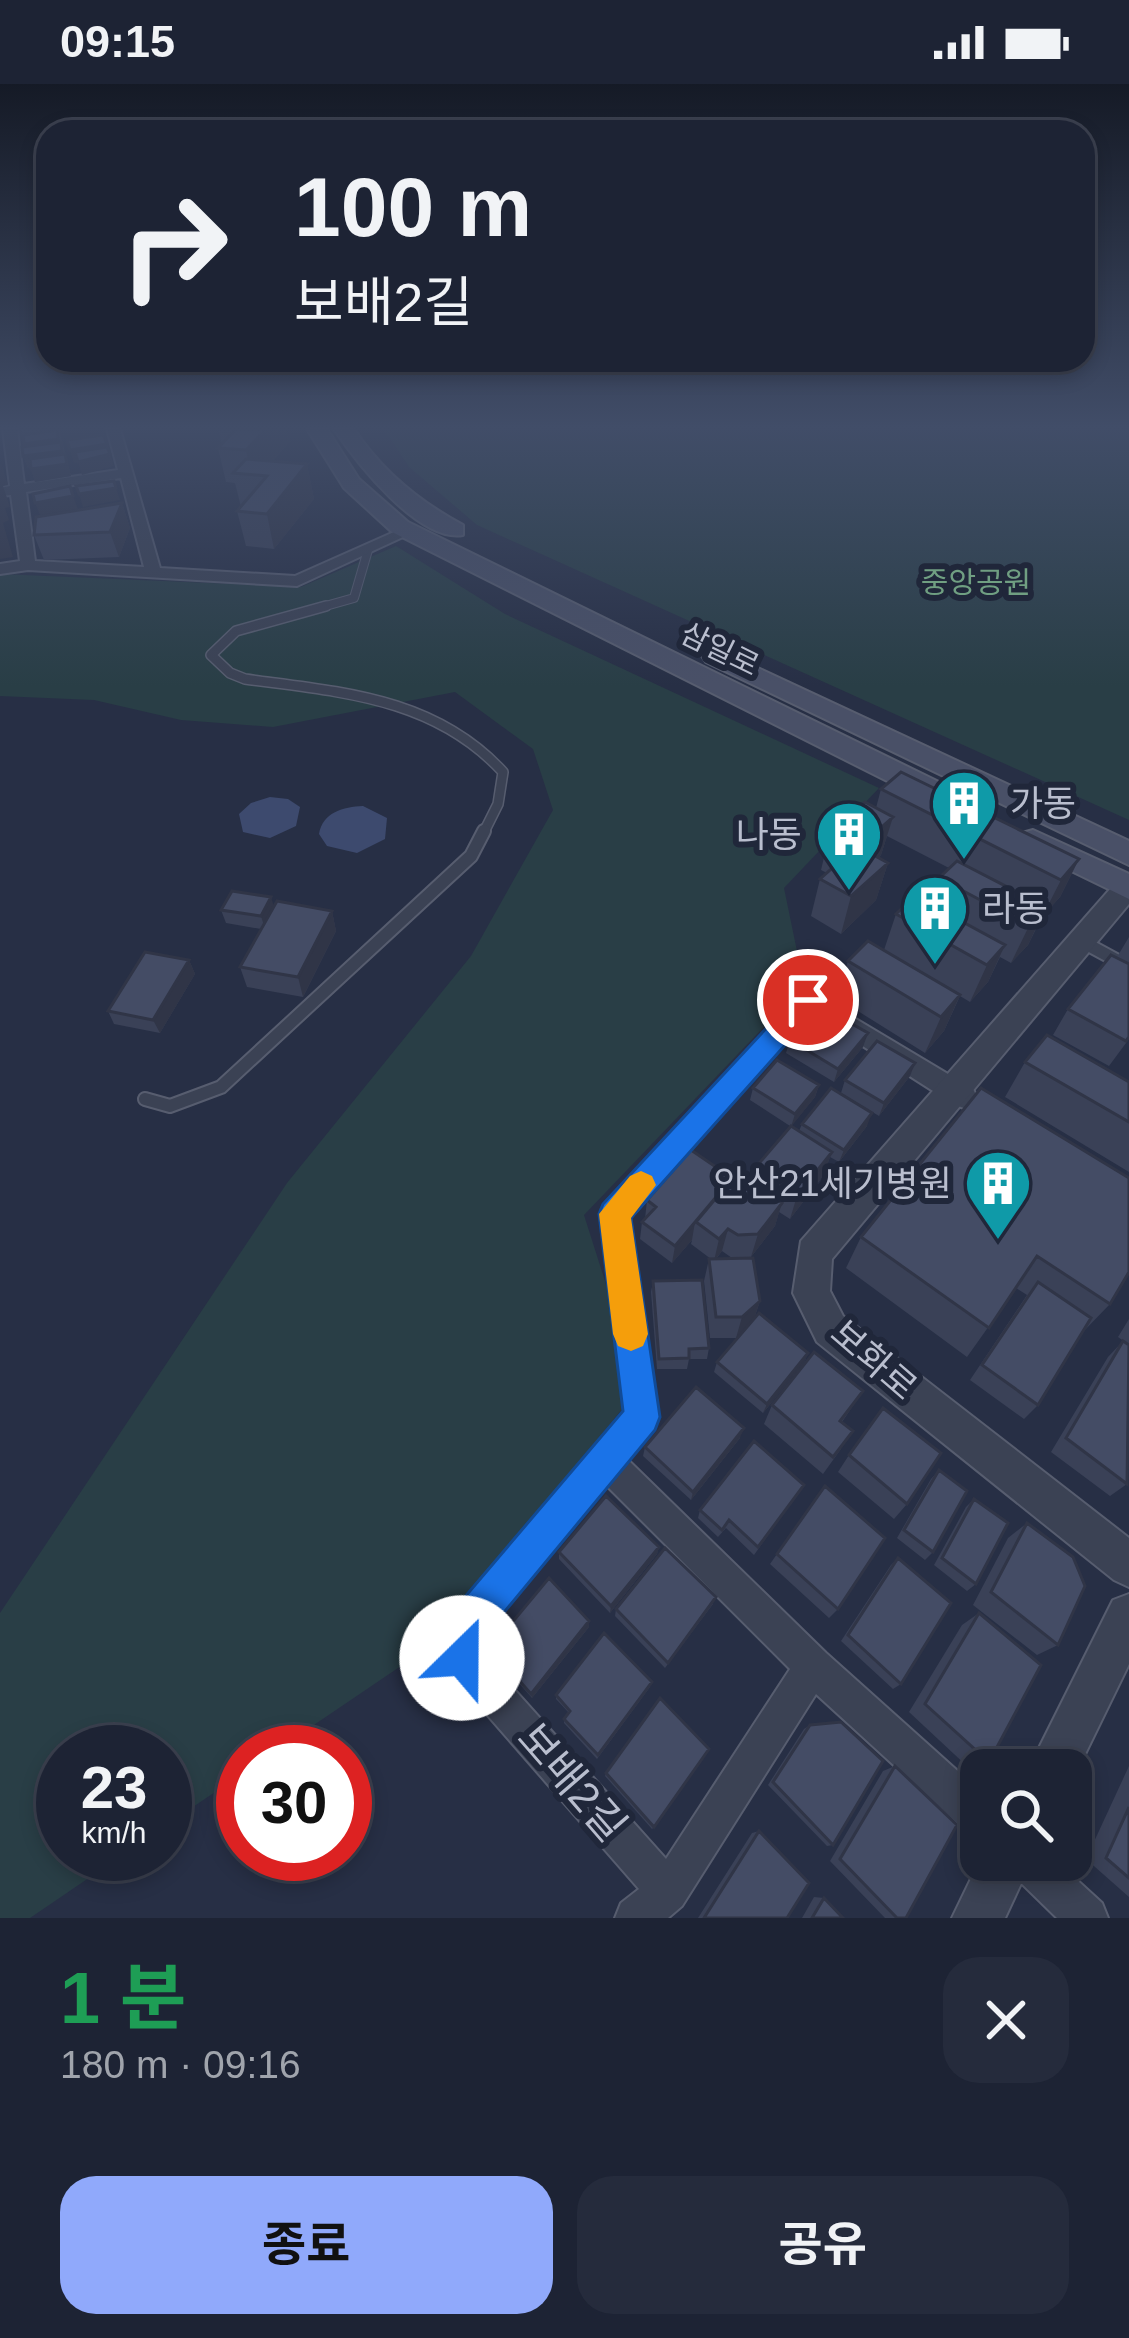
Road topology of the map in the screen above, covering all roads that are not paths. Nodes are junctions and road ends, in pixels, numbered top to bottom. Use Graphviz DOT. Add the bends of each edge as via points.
graph roads {
  1 [pos="22,515"];
  2 [pos="138,515"];
  3 [pos="385,515"];
  4 [pos="429,515"];
  5 [pos="23,524"];
  6 [pos="0,528"];
  7 [pos="408,531"];
  8 [pos="368,550"];
  9 [pos="28,565"];
  10 [pos="0,569"];
  11 [pos="154,574"];
  12 [pos="958,804"];
  13 [pos="1001,825"];
  14 [pos="1129,854"];
  15 [pos="1128,888"];
  16 [pos="1080,941"];
  17 [pos="1129,967"];
  18 [pos="955,1091"];
  19 [pos="145,1100"];
  20 [pos="993,1114"];
  21 [pos="606,1462"];
  22 [pos="1129,1565"];
  23 [pos="1129,1616"];
  24 [pos="813,1666"];
  25 [pos="1062,1749"];
  26 [pos="960,1800"];
  27 [pos="996,1881"];
  28 [pos="1048,1881"];
  29 [pos="652,1905"];
  30 [pos="978,1918"];
  31 [pos="1087,1918"];
  1 -- 5 [label="street"];
  2 -- 11 [label="street"];
  3 -- 7 [label="main road, 삼일로"];
  4 -- 14 [label="main road, 삼일로"];
  5 -- 6 [label="street"];
  5 -- 9 [label="street"];
  7 -- 8 [label="street"];
  7 -- 12 [label="main road, 삼일로"];
  8 -- 11 [label="street" via="297,581"];
  8 -- 19 [label="lane" via="354,598 236,631 211,655 245,679 386,700 431,717 492,756 503,772 499,804 471,856 221,1087 170,1106"];
  9 -- 10 [label="street"];
  9 -- 11 [label="street"];
  13 -- 15 [label="main road"];
  15 -- 16 [label="street, 보화로"];
  16 -- 17 [label="lane"];
  16 -- 18 [label="street, 보화로"];
  18 -- 20 [label="street, 보배2길"];
  18 -- 21 [label="street, 보배2길" via="808,1000 615,1214 642,1417"];
  18 -- 22 [label="street, 보화로" via="814,1253 811,1293 830,1329"];
  21 -- 24 [label="street"];
  21 -- 29 [label="street, 보배2길" via="460,1642 462,1658"];
  23 -- 25 [label="street"];
  24 -- 26 [label="street"];
  24 -- 29 [label="street, 보배2길"];
  27 -- 30 [label="street"];
  28 -- 31 [label="street"];
}
